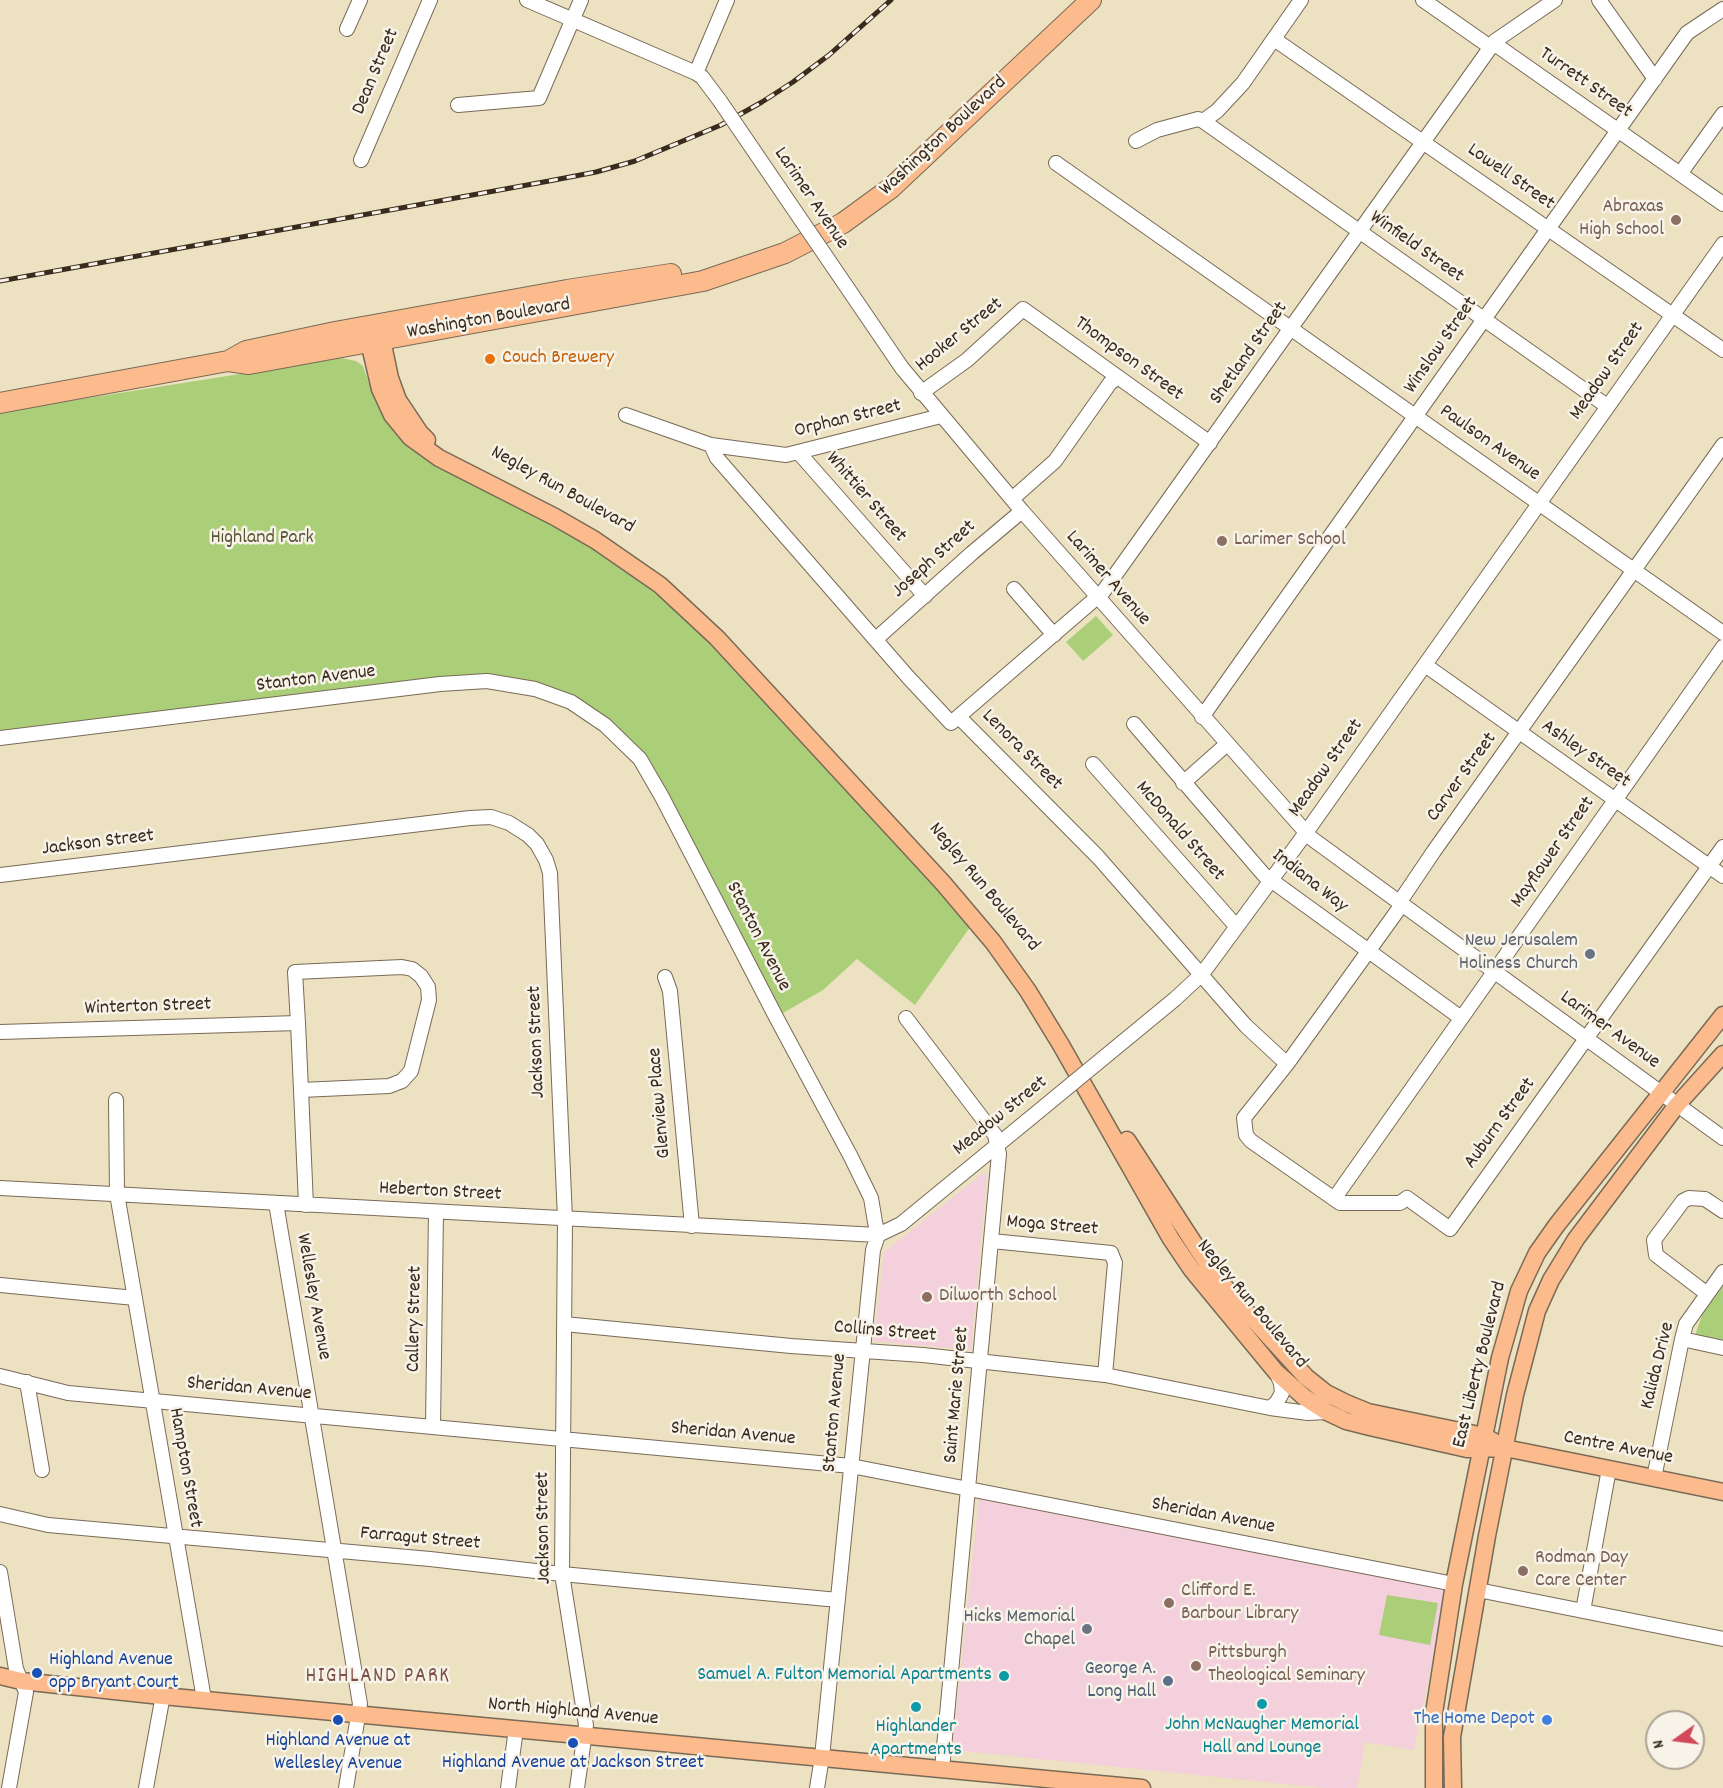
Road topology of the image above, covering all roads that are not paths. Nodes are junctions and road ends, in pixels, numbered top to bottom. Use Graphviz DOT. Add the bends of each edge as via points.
graph roads {
  1 [pos="360,0"];
  2 [pos="430,0"];
  3 [pos="527,0"];
  4 [pos="580,0"];
  5 [pos="727,0"];
  6 [pos="1091,0"];
  7 [pos="1301,0"];
  8 [pos="1423,0"];
  9 [pos="1555,0"];
  10 [pos="1599,0"];
  11 [pos="1723,9"];
  12 [pos="572,20"];
  13 [pos="348,29"];
  14 [pos="1274,39"];
  15 [pos="1492,46"];
  16 [pos="696,73"];
  17 [pos="1655,79"];
  18 [pos="458,105"];
  19 [pos="1723,114"];
  20 [pos="1203,121"];
  21 [pos="1619,131"];
  22 [pos="1136,141"];
  23 [pos="1423,142"];
  24 [pos="361,160"];
  25 [pos="1056,163"];
  26 [pos="1680,174"];
  27 [pos="1723,204"];
  28 [pos="1549,229"];
  29 [pos="1360,232"];
  30 [pos="1723,244"];
  31 [pos="1023,309"];
  32 [pos="1672,315"];
  33 [pos="1485,319"];
  34 [pos="1291,329"];
  35 [pos="375,336"];
  36 [pos="1723,350"];
  37 [pos="1118,377"];
  38 [pos="921,393"];
  39 [pos="0,403"];
  40 [pos="1607,406"];
  41 [pos="626,415"];
  42 [pos="941,416"];
  43 [pos="1416,416"];
  44 [pos="1210,443"];
  45 [pos="1723,445"];
  46 [pos="711,446"];
  47 [pos="799,453"];
  48 [pos="1012,499"];
  49 [pos="1539,503"];
  50 [pos="1022,511"];
  51 [pos="1634,570"];
  52 [pos="1014,589"];
  53 [pos="925,596"];
  54 [pos="1097,597"];
  55 [pos="1723,633"];
  56 [pos="1054,635"];
  57 [pos="876,639"];
  58 [pos="1723,647"];
  59 [pos="1425,665"];
  60 [pos="959,717"];
  61 [pos="1203,717"];
  62 [pos="1134,724"];
  63 [pos="1520,732"];
  64 [pos="0,738"];
  65 [pos="1227,744"];
  66 [pos="1092,764"];
  67 [pos="1183,783"];
  68 [pos="1615,800"];
  69 [pos="1305,834"];
  70 [pos="1723,847"];
  71 [pos="1709,866"];
  72 [pos="0,875"];
  73 [pos="1723,876"];
  74 [pos="1271,880"];
  75 [pos="1400,904"];
  76 [pos="1236,927"];
  77 [pos="1368,951"];
  78 [pos="1493,972"];
  79 [pos="1202,974"];
  80 [pos="665,977"];
  81 [pos="1723,1015"];
  82 [pos="906,1018"];
  83 [pos="1461,1018"];
  84 [pos="298,1023"];
  85 [pos="0,1032"];
  86 [pos="1586,1039"];
  87 [pos="1723,1054"];
  88 [pos="1287,1064"];
  89 [pos="301,1090"];
  90 [pos="1661,1093"];
  91 [pos="116,1100"];
  92 [pos="1677,1105"];
  93 [pos="1246,1135"];
  94 [pos="1723,1138"];
  95 [pos="997,1145"];
  96 [pos="0,1188"];
  97 [pos="117,1194"];
  98 [pos="1334,1199"];
  99 [pos="276,1203"];
  100 [pos="306,1205"];
  101 [pos="1723,1211"];
  102 [pos="436,1212"];
  103 [pos="565,1220"];
  104 [pos="692,1226"];
  105 [pos="878,1235"];
  106 [pos="992,1241"];
  107 [pos="1723,1272"];
  108 [pos="0,1285"];
  109 [pos="1706,1293"];
  110 [pos="135,1298"];
  111 [pos="564,1324"];
  112 [pos="1682,1339"];
  113 [pos="1723,1348"];
  114 [pos="862,1351"];
  115 [pos="980,1363"];
  116 [pos="1276,1372"];
  117 [pos="1105,1374"];
  118 [pos="0,1376"];
  119 [pos="27,1382"];
  120 [pos="152,1400"];
  121 [pos="1270,1408"];
  122 [pos="1327,1412"];
  123 [pos="312,1415"];
  124 [pos="433,1426"];
  125 [pos="563,1439"];
  126 [pos="1483,1443"];
  127 [pos="1505,1448"];
  128 [pos="851,1466"];
  129 [pos="1609,1469"];
  130 [pos="42,1470"];
  131 [pos="1654,1478"];
  132 [pos="969,1490"];
  133 [pos="1723,1492"];
  134 [pos="0,1514"];
  135 [pos="176,1538"];
  136 [pos="334,1552"];
  137 [pos="0,1572"];
  138 [pos="562,1574"];
  139 [pos="1454,1584"];
  140 [pos="1478,1590"];
  141 [pos="838,1600"];
  142 [pos="1583,1611"];
  143 [pos="1723,1639"];
  144 [pos="0,1676"];
  145 [pos="21,1681"];
  146 [pos="162,1695"];
  147 [pos="204,1699"];
  148 [pos="358,1714"];
  149 [pos="516,1729"];
  150 [pos="585,1736"];
  151 [pos="822,1757"];
  152 [pos="942,1769"];
  153 [pos="9,1788"];
  154 [pos="146,1788"];
  155 [pos="346,1788"];
  156 [pos="508,1788"];
  157 [pos="577,1788"];
  158 [pos="817,1788"];
  159 [pos="1142,1788"];
  160 [pos="1434,1788"];
  161 [pos="1453,1788"];
  1 -- 13 [label="street"];
  2 -- 24 [label="street, Dean Street"];
  3 -- 12 [label="street, Larimer Avenue"];
  4 -- 12 [label="street"];
  5 -- 16 [label="street"];
  6 -- 35 [label="highway, Washington Boulevard" via="876,200 814,240 748,266 567,290"];
  7 -- 14 [label="street"];
  8 -- 15 [label="street, Turrett Street"];
  9 -- 15 [label="street, Shetland Street" via="1499,37"];
  10 -- 17 [label="street"];
  11 -- 17 [label="street, Winslow Street" via="1687,33"];
  12 -- 16 [label="street, Larimer Avenue"];
  12 -- 18 [label="street" via="539,98"];
  14 -- 20 [label="street" via="1243,83"];
  14 -- 23 [label="street, Lowell Street"];
  15 -- 21 [label="street, Turrett Street" via="1499,47"];
  15 -- 23 [label="street, Shetland Street"];
  16 -- 38 [label="street, Larimer Avenue, bridge" via="720,101"];
  17 -- 21 [label="street, Winslow Street"];
  19 -- 26 [label="street"];
  20 -- 22 [label="street" via="1157,130"];
  20 -- 29 [label="street, Winfield Street"];
  21 -- 26 [label="street, Turrett Street"];
  21 -- 28 [label="street, Winslow Street"];
  23 -- 28 [label="street, Lowell Street"];
  23 -- 29 [label="street, Shetland Street"];
  25 -- 34 [label="street, Paulson Avenue"];
  26 -- 27 [label="street, Turrett Street"];
  28 -- 32 [label="street, Lowell Street"];
  28 -- 33 [label="street, Winslow Street"];
  29 -- 33 [label="street, Winfield Street"];
  29 -- 34 [label="street, Shetland Street"];
  30 -- 32 [label="street, Meadow Street"];
  31 -- 37 [label="street, Thompson Street"];
  31 -- 38 [label="street, Hooker Street" via="967,360"];
  32 -- 36 [label="street, Lowell Street"];
  32 -- 40 [label="street, Meadow Street"];
  33 -- 40 [label="street, Winfield Street"];
  33 -- 43 [label="street, Winslow Street"];
  34 -- 43 [label="street, Paulson Avenue"];
  34 -- 44 [label="street, Shetland Street"];
  35 -- 39 [label="highway, Washington Boulevard" via="249,364 228,361"];
  35 -- 116 [label="main road, Negley Run Boulevard" via="375,373 383,398 410,437 439,458 595,540 667,591 717,638 943,883 993,942 1028,992 1176,1247"];
  35 -- 126 [label="main road, Negley Run Boulevard" via="395,393 423,436 590,527 666,579 723,632 950,877 1030,979 1115,1122 1208,1265 1306,1377 1326,1393 1368,1412"];
  37 -- 44 [label="street, Thompson Street"];
  37 -- 48 [label="street" via="1055,461"];
  38 -- 42 [label="street, Larimer Avenue"];
  40 -- 49 [label="street, Meadow Street"];
  41 -- 46 [label="street, Orphan Street"];
  42 -- 47 [label="street, Orphan Street"];
  42 -- 48 [label="street, Larimer Avenue"];
  43 -- 49 [label="street, Paulson Avenue"];
  43 -- 61 [label="street, Winslow Street"];
  44 -- 54 [label="street, Shetland Street"];
  45 -- 51 [label="street, Carver Street"];
  46 -- 47 [label="street, Orphan Street" via="786,455"];
  46 -- 57 [label="street, Lenora Street" via="717,458"];
  47 -- 53 [label="street, Whittier Street"];
  48 -- 50 [label="street, Larimer Avenue"];
  49 -- 51 [label="street, Paulson Avenue"];
  49 -- 59 [label="street, Meadow Street"];
  50 -- 53 [label="street, Joseph Street"];
  50 -- 54 [label="street, Larimer Avenue"];
  51 -- 55 [label="street, Paulson Avenue"];
  51 -- 63 [label="street, Carver Street"];
  52 -- 56 [label="street"];
  53 -- 57 [label="street, Joseph Street"];
  54 -- 56 [label="street, Shetland Street"];
  54 -- 61 [label="street, Larimer Avenue"];
  56 -- 60 [label="street, Shetland Street"];
  57 -- 60 [label="street, Lenora Street" via="951,723"];
  58 -- 68 [label="street, Mayflower Street"];
  59 -- 63 [label="street, Ashley Street"];
  59 -- 69 [label="street, Meadow Street"];
  60 -- 79 [label="street, Lenora Street" via="1098,857"];
  61 -- 65 [label="street, Larimer Avenue"];
  62 -- 67 [label="street, Indiana Way"];
  63 -- 68 [label="street, Ashley Street"];
  63 -- 75 [label="street, Carver Street"];
  64 -- 105 [label="street, Stanton Avenue" via="452,683 488,681 535,689 571,702 605,725 648,771 851,1157 871,1198"];
  65 -- 67 [label="street"];
  65 -- 69 [label="street, Larimer Avenue"];
  66 -- 76 [label="street, McDonald Street"];
  67 -- 74 [label="street, Indiana Way"];
  68 -- 71 [label="street, Ashley Street"];
  68 -- 78 [label="street, Mayflower Street"];
  69 -- 74 [label="street, Meadow Street"];
  69 -- 75 [label="street, Larimer Avenue"];
  70 -- 71 [label="street, Auburn Street"];
  71 -- 73 [label="street, Ashley Street"];
  71 -- 86 [label="street, Auburn Street"];
  72 -- 103 [label="street, Jackson Street" via="470,818 491,817 509,823 537,844 550,873"];
  74 -- 76 [label="street, Meadow Street"];
  74 -- 77 [label="street, Indiana Way"];
  75 -- 77 [label="street, Carver Street"];
  75 -- 78 [label="street, Larimer Avenue"];
  76 -- 79 [label="street, Meadow Street"];
  77 -- 83 [label="street, Indiana Way"];
  77 -- 88 [label="street, Carver Street"];
  78 -- 83 [label="street, Mayflower Street"];
  78 -- 86 [label="street, Larimer Avenue"];
  79 -- 88 [label="street, Lenora Street" via="1246,1026"];
  79 -- 95 [label="street, Meadow Street, bridge"];
  80 -- 104 [label="street, Glenview Place" via="670,991"];
  81 -- 90 [label="main road, East Liberty Boulevard"];
  82 -- 95 [label="street, Saint Marie Street" via="995,1135"];
  83 -- 98 [label="street, Mayflower Street"];
  84 -- 85 [label="street, Winterton Street"];
  84 -- 89 [label="street, Wellesley Avenue"];
  84 -- 89 [label="street, Wellesley Avenue" via="295,972 402,967 422,976 428,987 429,1000 411,1071 402,1081 389,1086"];
  86 -- 90 [label="street, Larimer Avenue"];
  86 -- 98 [label="street, Auburn Street" via="1450,1229 1407,1198 1400,1203 1340,1203"];
  87 -- 92 [label="main road, East Liberty Boulevard"];
  88 -- 93 [label="street, Carver Street" via="1244,1118"];
  89 -- 100 [label="street, Wellesley Avenue"];
  90 -- 92 [label="street, Larimer Avenue"];
  90 -- 126 [label="main road, East Liberty Boulevard" via="1556,1226 1525,1275 1508,1327"];
  91 -- 97 [label="street, Hampton Street"];
  92 -- 94 [label="street, Larimer Avenue"];
  92 -- 127 [label="main road, East Liberty Boulevard" via="1576,1239 1551,1280 1530,1335"];
  93 -- 98 [label="street, Auburn Street"];
  95 -- 105 [label="street, Meadow Street" via="902,1224"];
  95 -- 106 [label="street, Saint Marie Street"];
  96 -- 97 [label="street, Heberton Street"];
  97 -- 99 [label="street, Heberton Street"];
  97 -- 110 [label="street, Hampton Street"];
  99 -- 100 [label="street, Heberton Street"];
  99 -- 123 [label="street, Wellesley Avenue"];
  100 -- 102 [label="street, Heberton Street"];
  101 -- 109 [label="street" via="1705,1199 1689,1198 1654,1240 1656,1255"];
  102 -- 103 [label="street, Heberton Street"];
  102 -- 124 [label="street, Callery Street"];
  103 -- 104 [label="street, Heberton Street"];
  103 -- 111 [label="street, Jackson Street"];
  104 -- 105 [label="street, Heberton Street"];
  105 -- 114 [label="street, Stanton Avenue"];
  106 -- 115 [label="street, Saint Marie Street"];
  106 -- 117 [label="street, Moga Street" via="1108,1251 1113,1255"];
  107 -- 109 [label="street, Kalida Drive"];
  108 -- 110 [label="street"];
  109 -- 112 [label="street, Kalida Drive" via="1686,1324"];
  110 -- 120 [label="street, Hampton Street"];
  111 -- 114 [label="street, Collins Street"];
  111 -- 125 [label="street, Jackson Street"];
  112 -- 113 [label="street"];
  112 -- 131 [label="street, Kalida Drive"];
  114 -- 115 [label="street, Collins Street"];
  114 -- 128 [label="street, Stanton Avenue"];
  115 -- 117 [label="street, Collins Street"];
  115 -- 132 [label="street, Saint Marie Street"];
  116 -- 121 [label="street" via="1282,1393"];
  116 -- 122 [label="main road, Negley Run Boulevard"];
  117 -- 121 [label="street, Collins Street"];
  118 -- 119 [label="street, Sheridan Avenue"];
  119 -- 120 [label="street, Sheridan Avenue" via="68,1393"];
  119 -- 130 [label="street"];
  120 -- 123 [label="street, Sheridan Avenue"];
  120 -- 135 [label="street, Hampton Street"];
  121 -- 122 [label="street, Collins Street"];
  122 -- 126 [label="main road, Negley Run Boulevard" via="1346,1421 1467,1449"];
  123 -- 124 [label="street, Sheridan Avenue"];
  123 -- 136 [label="street, Wellesley Avenue"];
  124 -- 125 [label="street, Sheridan Avenue"];
  125 -- 128 [label="street, Sheridan Avenue"];
  125 -- 138 [label="street, Jackson Street"];
  126 -- 127 [label="main road, Negley Run Boulevard"];
  126 -- 139 [label="main road, East Liberty Boulevard"];
  127 -- 129 [label="main road, Centre Avenue"];
  127 -- 140 [label="main road, East Liberty Boulevard"];
  128 -- 132 [label="street, Sheridan Avenue"];
  128 -- 141 [label="street, Stanton Avenue"];
  129 -- 131 [label="main road, Centre Avenue"];
  129 -- 142 [label="street"];
  131 -- 133 [label="main road, Centre Avenue"];
  132 -- 139 [label="street, Sheridan Avenue"];
  132 -- 152 [label="street, Saint Marie Street"];
  134 -- 135 [label="street, Farragut Street" via="48,1525"];
  135 -- 136 [label="street, Farragut Street"];
  135 -- 147 [label="street, Hampton Street"];
  136 -- 138 [label="street, Farragut Street"];
  136 -- 148 [label="street, Wellesley Avenue" via="360,1704"];
  137 -- 145 [label="street"];
  138 -- 141 [label="street, Farragut Street"];
  138 -- 150 [label="street, Jackson Street"];
  139 -- 160 [label="main road, East Liberty Boulevard" via="1434,1713"];
  140 -- 142 [label="street"];
  140 -- 161 [label="main road, East Liberty Boulevard" via="1452,1737"];
  141 -- 151 [label="street, Stanton Avenue"];
  142 -- 143 [label="street"];
  144 -- 145 [label="main road, North Highland Avenue"];
  145 -- 146 [label="main road, North Highland Avenue"];
  145 -- 153 [label="street" via="26,1692"];
  146 -- 147 [label="main road, North Highland Avenue"];
  146 -- 154 [label="street"];
  147 -- 148 [label="main road, North Highland Avenue"];
  148 -- 149 [label="main road, North Highland Avenue"];
  148 -- 155 [label="street, Wellesley Avenue"];
  149 -- 150 [label="main road, North Highland Avenue"];
  149 -- 156 [label="street"];
  150 -- 151 [label="main road, North Highland Avenue"];
  150 -- 157 [label="street, Jackson Street"];
  151 -- 152 [label="main road, North Highland Avenue"];
  151 -- 158 [label="street, Stanton Avenue"];
  152 -- 159 [label="main road, North Highland Avenue"];
}
